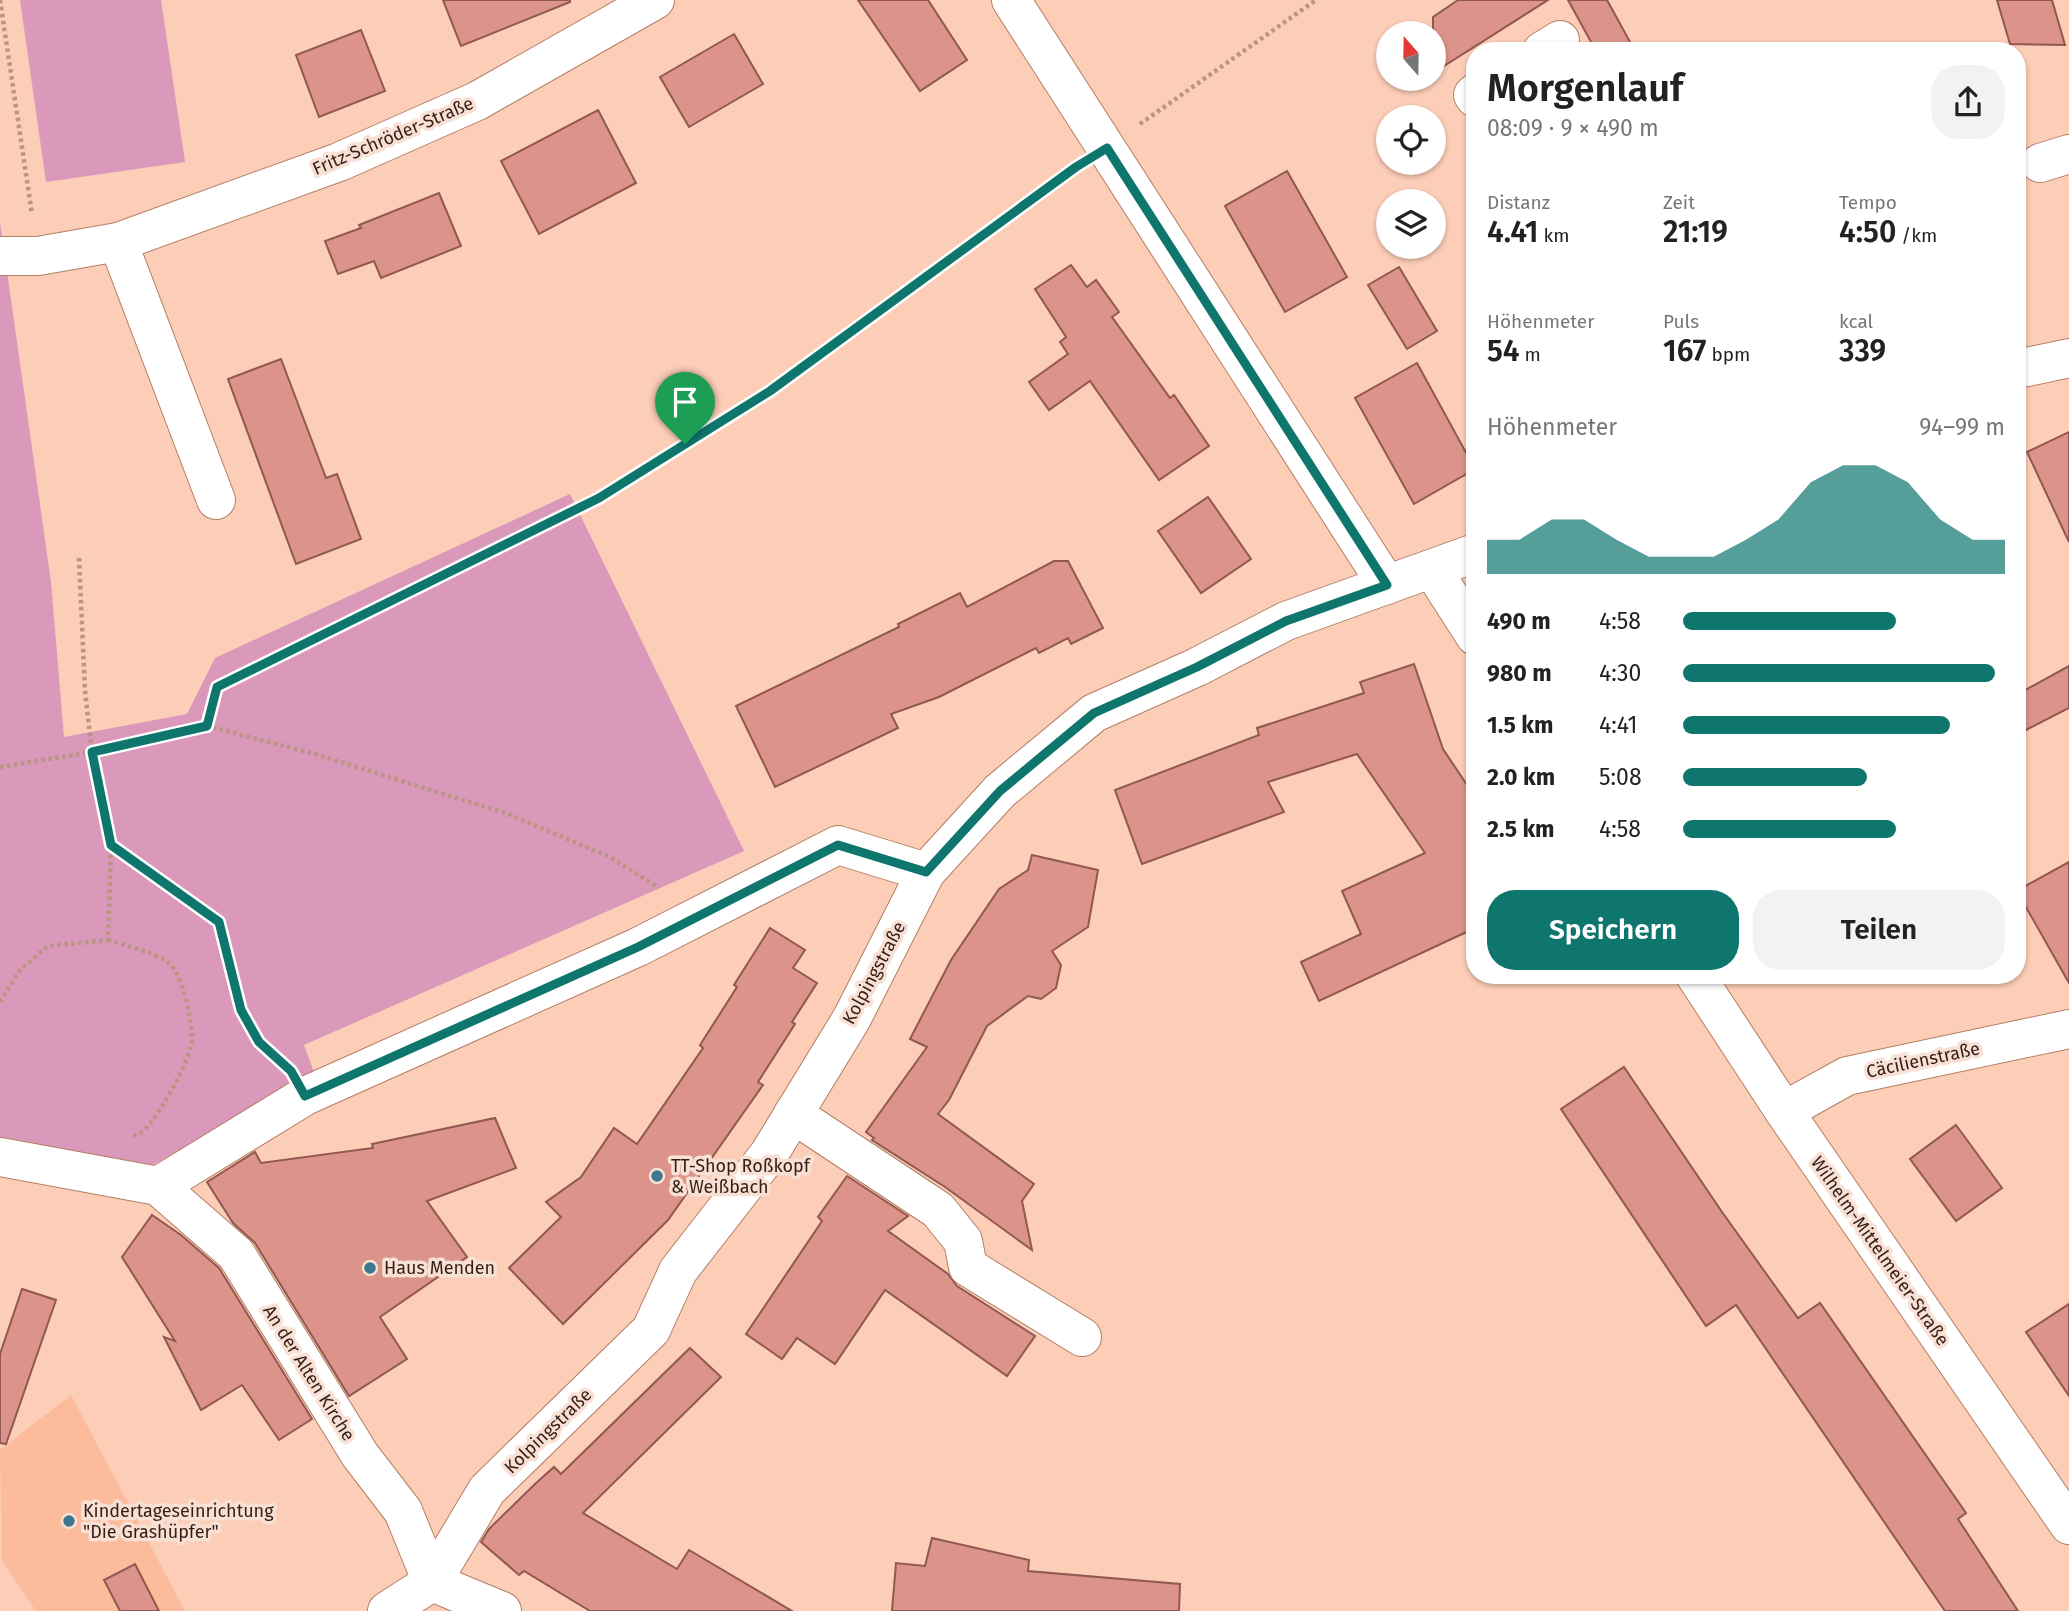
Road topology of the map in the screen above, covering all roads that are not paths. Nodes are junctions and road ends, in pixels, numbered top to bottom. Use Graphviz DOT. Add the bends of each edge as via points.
graph roads {
  1 [pos="1011,0"];
  2 [pos="644,3"];
  3 [pos="117,242"];
  4 [pos="0,256"];
  5 [pos="2069,358"];
  6 [pos="2026,367"];
  7 [pos="216,500"];
  8 [pos="1466,556"];
  9 [pos="1432,569"];
  10 [pos="1387,585"];
  11 [pos="1466,622"];
  12 [pos="926,872"];
  13 [pos="1701,984"];
  14 [pos="2069,1029"];
  15 [pos="1784,1111"];
  16 [pos="793,1114"];
  17 [pos="0,1157"];
  18 [pos="158,1186"];
  19 [pos="1082,1337"];
  20 [pos="2069,1525"];
  21 [pos="432,1582"];
  22 [pos="387,1611"];
  23 [pos="502,1611"];
  1 -- 10 [label="street"];
  2 -- 3 [label="street, Fritz-Schröder-Straße" via="478,101 339,162"];
  3 -- 4 [label="street, Fritz-Schröder-Straße" via="38,256"];
  3 -- 7 [label="street"];
  5 -- 6 [label="street"];
  8 -- 9 [label="street, Kolpingstraße"];
  9 -- 10 [label="street, Kolpingstraße"];
  9 -- 11 [label="street"];
  10 -- 12 [label="street, Kolpingstraße" via="1286,621 1094,713 1000,791"];
  12 -- 16 [label="street, Kolpingstraße" via="852,1018"];
  12 -- 18 [label="street" via="838,845 638,947 305,1096"];
  13 -- 15 [label="street, Wilhelm-Mittelmeier-Straße"];
  14 -- 15 [label="street, Cäcilienstraße" via="1847,1076"];
  15 -- 20 [label="street, Wilhelm-Mittelmeier-Straße"];
  16 -- 19 [label="street" via="938,1210 962,1241 968,1267"];
  16 -- 21 [label="street, Kolpingstraße" via="769,1154 678,1271 651,1330 488,1490"];
  17 -- 18 [label="street"];
  18 -- 21 [label="street, An der Alten Kirche" via="236,1254 360,1455 403,1511"];
  21 -- 22 [label="street"];
  21 -- 23 [label="street"];
}
